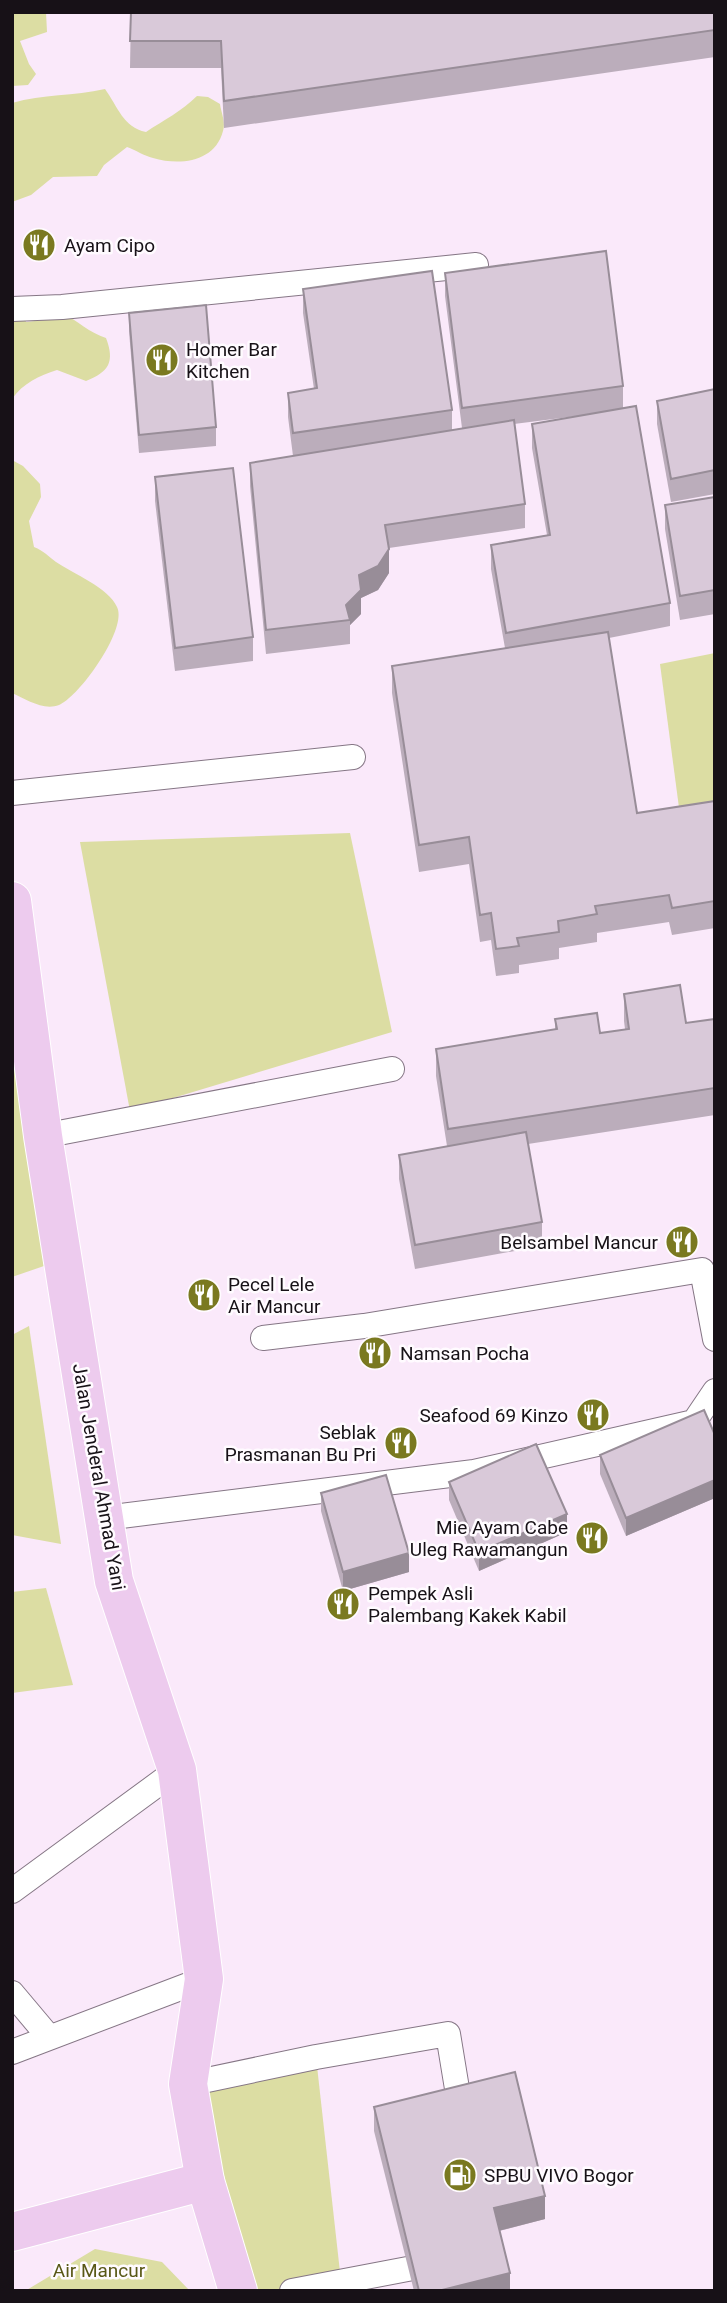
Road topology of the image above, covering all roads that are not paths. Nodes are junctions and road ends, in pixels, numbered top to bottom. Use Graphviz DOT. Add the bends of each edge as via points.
graph roads {
  1 [pos="476,264"];
  2 [pos="12,309"];
  3 [pos="353,757"];
  4 [pos="12,793"];
  5 [pos="12,901"];
  6 [pos="392,1069"];
  7 [pos="43,1136"];
  8 [pos="263,1338"];
  9 [pos="715,1339"];
  10 [pos="715,1391"];
  11 [pos="104,1518"];
  12 [pos="177,1770"];
  13 [pos="12,1891"];
  14 [pos="204,1979"];
  15 [pos="12,1993"];
  16 [pos="49,2038"];
  17 [pos="12,2052"];
  18 [pos="188,2084"];
  19 [pos="467,2144"];
  20 [pos="205,2181"];
  21 [pos="12,2232"];
  22 [pos="459,2259"];
  23 [pos="238,2291"];
  24 [pos="292,2291"];
  1 -- 2 [label="lane"];
  3 -- 4 [label="lane"];
  5 -- 7 [label="main road, Jalan Jenderal Ahmad Yani"];
  6 -- 7 [label="lane"];
  7 -- 11 [label="main road, Jalan Jenderal Ahmad Yani"];
  8 -- 9 [label="lane" via="364,1326 702,1270"];
  10 -- 11 [label="lane" via="694,1422 474,1472"];
  11 -- 12 [label="main road, Jalan Jenderal Ahmad Yani" via="114,1581"];
  12 -- 13 [label="lane"];
  12 -- 14 [label="main road, Jalan Jenderal Ahmad Yani"];
  14 -- 16 [label="lane"];
  14 -- 18 [label="main road, Jalan Jenderal Ahmad Yani"];
  15 -- 16 [label="lane"];
  16 -- 17 [label="lane"];
  18 -- 19 [label="lane" via="448,2034"];
  18 -- 20 [label="main road, Jalan Jenderal Ahmad Yani"];
  20 -- 21 [label="main road"];
  20 -- 23 [label="main road, Jalan Jenderal Ahmad Yani"];
  22 -- 24 [label="lane"];
}
